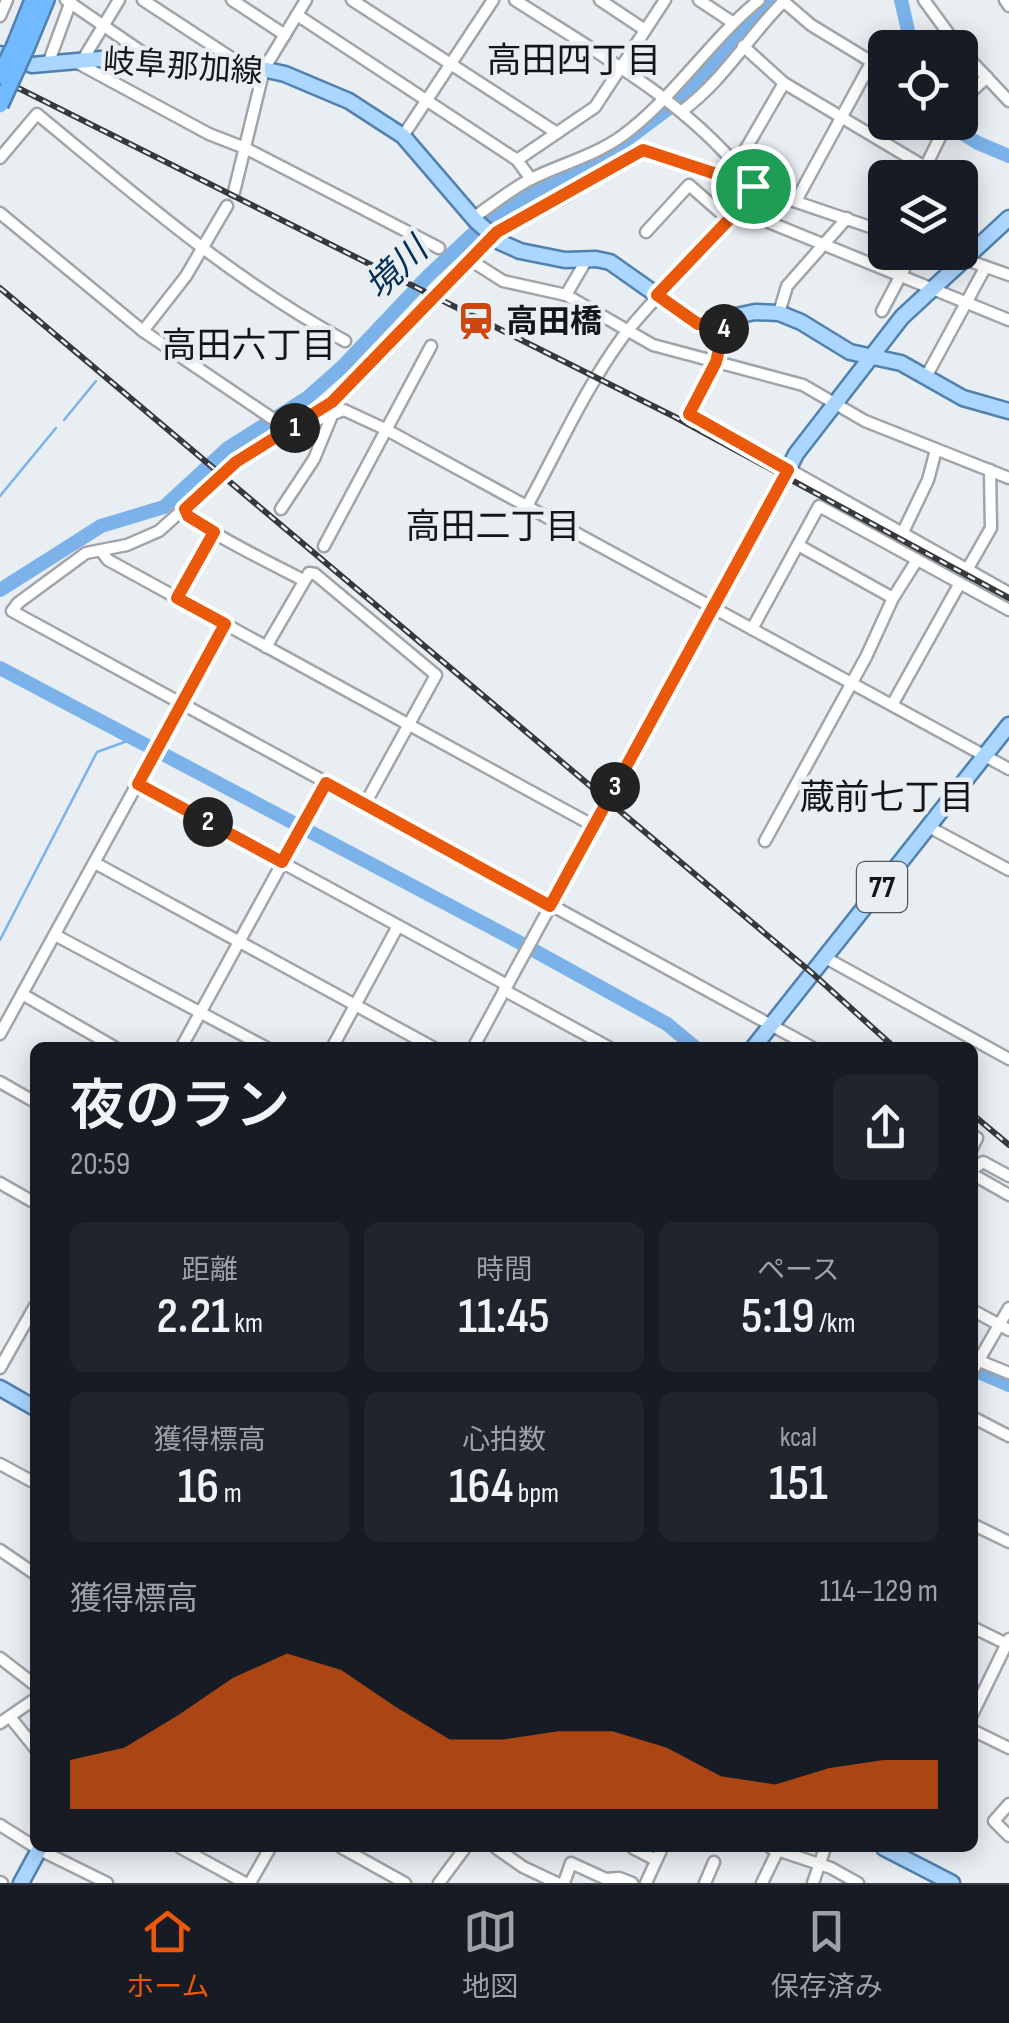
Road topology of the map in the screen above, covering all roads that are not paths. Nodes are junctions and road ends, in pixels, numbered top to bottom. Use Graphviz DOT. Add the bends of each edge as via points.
graph roads {
  1 [pos="7,0"];
  2 [pos="33,0"];
  3 [pos="46,0"];
  4 [pos="119,0"];
  5 [pos="144,0"];
  6 [pos="232,0"];
  7 [pos="306,0"];
  8 [pos="352,0"];
  9 [pos="492,0"];
  10 [pos="516,0"];
  11 [pos="600,0"];
  12 [pos="665,0"];
  13 [pos="699,0"];
  14 [pos="759,0"];
  15 [pos="924,0"];
  16 [pos="69,1"];
  17 [pos="783,1"];
  18 [pos="297,15"];
  19 [pos="0,16"];
  20 [pos="732,22"];
  21 [pos="103,25"];
  22 [pos="645,30"];
  23 [pos="944,30"];
  24 [pos="285,34"];
  25 [pos="21,46"];
  26 [pos="743,46"];
  27 [pos="0,54"];
  28 [pos="154,60"];
  29 [pos="78,61"];
  30 [pos="868,61"];
  31 [pos="48,64"];
  32 [pos="240,64"];
  33 [pos="450,64"];
  34 [pos="868,68"];
  35 [pos="264,69"];
  36 [pos="620,69"];
  37 [pos="978,69"];
  38 [pos="0,76"];
  39 [pos="987,77"];
  40 [pos="784,83"];
  41 [pos="978,85"];
  42 [pos="665,99"];
  43 [pos="426,100"];
  44 [pos="1009,100"];
  45 [pos="0,105"];
  46 [pos="682,111"];
  47 [pos="840,117"];
  48 [pos="557,133"];
  49 [pos="403,136"];
  50 [pos="246,148"];
  51 [pos="0,158"];
  52 [pos="517,160"];
  53 [pos="905,160"];
  54 [pos="736,164"];
  55 [pos="531,179"];
  56 [pos="753,186"];
  57 [pos="234,192"];
  58 [pos="796,199"];
  59 [pos="227,206"];
  60 [pos="738,210"];
  61 [pos="0,212"];
  62 [pos="847,218"];
  63 [pos="1009,218"];
  64 [pos="474,219"];
  65 [pos="728,220"];
  66 [pos="868,226"];
  67 [pos="646,232"];
  68 [pos="490,236"];
  69 [pos="822,244"];
  70 [pos="978,246"];
  71 [pos="440,248"];
  72 [pos="201,250"];
  73 [pos="587,259"];
  74 [pos="470,260"];
  75 [pos="978,265"];
  76 [pos="986,268"];
  77 [pos="904,270"];
  78 [pos="952,270"];
  79 [pos="901,275"];
  80 [pos="1009,275"];
  81 [pos="932,288"];
  82 [pos="566,295"];
  83 [pos="657,295"];
  84 [pos="967,303"];
  85 [pos="882,311"];
  86 [pos="780,314"];
  87 [pos="726,319"];
  88 [pos="1009,320"];
  89 [pos="143,330"];
  90 [pos="628,331"];
  91 [pos="345,341"];
  92 [pos="430,346"];
  93 [pos="870,356"];
  94 [pos="716,362"];
  95 [pos="927,376"];
  96 [pos="834,404"];
  97 [pos="339,412"];
  98 [pos="1009,412"];
  99 [pos="291,427"];
  100 [pos="385,430"];
  101 [pos="936,450"];
  102 [pos="788,470"];
  103 [pos="990,470"];
  104 [pos="1009,478"];
  105 [pos="527,506"];
  106 [pos="185,509"];
  107 [pos="280,510"];
  108 [pos="214,532"];
  109 [pos="902,534"];
  110 [pos="798,545"];
  111 [pos="324,546"];
  112 [pos="100,551"];
  113 [pos="917,560"];
  114 [pos="967,570"];
  115 [pos="303,580"];
  116 [pos="960,583"];
  117 [pos="1009,593"];
  118 [pos="177,598"];
  119 [pos="893,598"];
  120 [pos="713,607"];
  121 [pos="1009,610"];
  122 [pos="225,624"];
  123 [pos="752,628"];
  124 [pos="266,647"];
  125 [pos="852,682"];
  126 [pos="181,704"];
  127 [pos="892,704"];
  128 [pos="408,725"];
  129 [pos="1009,725"];
  130 [pos="986,756"];
  131 [pos="1009,768"];
  132 [pos="326,783"];
  133 [pos="138,784"];
  134 [pos="365,804"];
  135 [pos="594,826"];
  136 [pos="930,826"];
  137 [pos="765,841"];
  138 [pos="282,862"];
  139 [pos="95,863"];
  140 [pos="1009,870"];
  141 [pos="550,906"];
  142 [pos="398,926"];
  143 [pos="55,935"];
  144 [pos="239,942"];
  145 [pos="824,958"];
  146 [pos="506,988"];
  147 [pos="22,994"];
  148 [pos="356,1004"];
  149 [pos="200,1012"];
  150 [pos="771,1025"];
  151 [pos="0,1034"];
  152 [pos="106,1042"];
  153 [pos="184,1042"];
  154 [pos="255,1042"];
  155 [pos="335,1042"];
  156 [pos="423,1042"];
  157 [pos="476,1042"];
  158 [pos="600,1042"];
  159 [pos="758,1042"];
  160 [pos="802,1042"];
  161 [pos="978,1042"];
  162 [pos="978,1042"];
  163 [pos="1009,1059"];
  164 [pos="0,1082"];
  165 [pos="30,1099"];
  166 [pos="978,1174"];
  167 [pos="0,1183"];
  168 [pos="1008,1186"];
  169 [pos="30,1200"];
  170 [pos="1009,1308"];
  171 [pos="978,1313"];
  172 [pos="30,1315"];
  173 [pos="1004,1328"];
  174 [pos="978,1360"];
  175 [pos="978,1364"];
  176 [pos="0,1368"];
  177 [pos="1009,1373"];
  178 [pos="0,1388"];
  179 [pos="30,1405"];
  180 [pos="978,1419"];
  181 [pos="1009,1436"];
  182 [pos="0,1464"];
  183 [pos="30,1480"];
  184 [pos="978,1527"];
  185 [pos="1009,1542"];
  186 [pos="0,1550"];
  187 [pos="30,1571"];
  188 [pos="978,1630"];
  189 [pos="1008,1643"];
  190 [pos="0,1658"];
  191 [pos="30,1681"];
  192 [pos="30,1703"];
  193 [pos="978,1703"];
  194 [pos="5,1720"];
  195 [pos="978,1733"];
  196 [pos="30,1743"];
  197 [pos="1009,1748"];
  198 [pos="1009,1800"];
  199 [pos="0,1825"];
  200 [pos="1009,1836"];
  201 [pos="30,1844"];
  202 [pos="35,1852"];
  203 [pos="45,1852"];
  204 [pos="189,1852"];
  205 [pos="267,1852"];
  206 [pos="349,1852"];
  207 [pos="462,1852"];
  208 [pos="502,1852"];
  209 [pos="641,1852"];
  210 [pos="660,1852"];
  211 [pos="773,1852"];
  212 [pos="783,1852"];
  213 [pos="823,1852"];
  214 [pos="890,1852"];
  215 [pos="656,1860"];
  216 [pos="714,1862"];
  217 [pos="818,1864"];
  218 [pos="931,1879"];
  219 [pos="22,1883"];
  220 [pos="107,1883"];
  221 [pos="248,1883"];
  222 [pos="404,1883"];
  223 [pos="439,1883"];
  224 [pos="560,1883"];
  225 [pos="632,1883"];
  226 [pos="646,1883"];
  227 [pos="706,1883"];
  228 [pos="762,1883"];
  229 [pos="813,1883"];
  230 [pos="858,1883"];
  231 [pos="952,1883"];
  1 -- 19 [label="street"];
  2 -- 25 [label="highway"];
  3 -- 25 [label="highway"];
  4 -- 21 [label="street"];
  5 -- 32 [label="street"];
  6 -- 24 [label="street"];
  7 -- 18 [label="street"];
  8 -- 33 [label="street"];
  9 -- 33 [label="street"];
  10 -- 36 [label="street"];
  11 -- 22 [label="street"];
  12 -- 22 [label="street"];
  13 -- 20 [label="street"];
  14 -- 20 [label="street"];
  15 -- 23 [label="street"];
  16 -- 21 [label="street"];
  16 -- 31 [label="street"];
  17 -- 26 [label="street"];
  17 -- 30 [label="street"];
  18 -- 24 [label="street"];
  18 -- 43 [label="street"];
  20 -- 42 [label="street"];
  21 -- 28 [label="street"];
  21 -- 29 [label="street"];
  22 -- 36 [label="street"];
  24 -- 35 [label="street"];
  25 -- 38 [label="highway, bridge"];
  25 -- 45 [label="highway, bridge"];
  26 -- 40 [label="street"];
  26 -- 46 [label="street" via="708,92"];
  27 -- 31 [label="main road, 岐阜那加線"];
  28 -- 29 [label="main road, 岐阜那加線"];
  28 -- 32 [label="main road, 岐阜那加線"];
  29 -- 31 [label="main road, 岐阜那加線"];
  29 -- 50 [label="street"];
  32 -- 35 [label="main road, 岐阜那加線"];
  33 -- 43 [label="street"];
  33 -- 48 [label="street"];
  34 -- 47 [label="street"];
  35 -- 49 [label="main road, 岐阜那加線" via="328,90"];
  35 -- 50 [label="street"];
  36 -- 42 [label="street"];
  36 -- 48 [label="street" via="595,108"];
  37 -- 39 [label="street"];
  39 -- 41 [label="street"];
  39 -- 44 [label="street"];
  40 -- 47 [label="street"];
  40 -- 54 [label="street"];
  42 -- 46 [label="street"];
  42 -- 55 [label="street" via="620,138"];
  43 -- 49 [label="street"];
  43 -- 52 [label="street"];
  46 -- 54 [label="street"];
  47 -- 53 [label="street"];
  47 -- 58 [label="street"];
  48 -- 52 [label="street"];
  49 -- 64 [label="main road, 岐阜那加線"];
  50 -- 57 [label="street"];
  50 -- 71 [label="street"];
  51 -- 72 [label="street" via="37,114"];
  52 -- 55 [label="street"];
  54 -- 56 [label="street"];
  55 -- 64 [label="street"];
  56 -- 58 [label="street"];
  56 -- 60 [label="street"];
  56 -- 68 [label="street" via="643,150"];
  58 -- 62 [label="street"];
  59 -- 72 [label="street"];
  60 -- 65 [label="street"];
  60 -- 69 [label="street"];
  61 -- 89 [label="street"];
  62 -- 66 [label="street"];
  62 -- 69 [label="street"];
  63 -- 70 [label="main road"];
  64 -- 68 [label="main road, 岐阜那加線"];
  65 -- 67 [label="street" via="688,186"];
  65 -- 83 [label="street"];
  68 -- 73 [label="main road, 岐阜那加線" via="539,256"];
  68 -- 74 [label="street"];
  69 -- 79 [label="street"];
  69 -- 86 [label="street" via="787,286"];
  72 -- 89 [label="street"];
  72 -- 91 [label="street"];
  73 -- 82 [label="street"];
  73 -- 83 [label="main road, 岐阜那加線" via="610,262"];
  74 -- 82 [label="street" via="503,281"];
  74 -- 99 [label="street" via="332,402"];
  75 -- 76 [label="street"];
  76 -- 80 [label="street"];
  76 -- 84 [label="street"];
  77 -- 79 [label="street"];
  78 -- 81 [label="main road"];
  79 -- 81 [label="street"];
  79 -- 85 [label="street"];
  81 -- 84 [label="street"];
  81 -- 93 [label="main road"];
  82 -- 90 [label="street"];
  83 -- 87 [label="main road, 岐阜那加線" via="698,324"];
  83 -- 90 [label="street"];
  84 -- 88 [label="street"];
  84 -- 95 [label="street"];
  86 -- 87 [label="main road, 岐阜那加線"];
  86 -- 93 [label="main road"];
  87 -- 94 [label="street"];
  89 -- 99 [label="street"];
  90 -- 94 [label="street"];
  90 -- 105 [label="street"];
  92 -- 100 [label="street"];
  93 -- 95 [label="main road"];
  93 -- 96 [label="main road"];
  94 -- 96 [label="street" via="803,385"];
  94 -- 102 [label="street" via="689,414"];
  95 -- 98 [label="main road" via="963,398"];
  96 -- 101 [label="street"];
  96 -- 102 [label="main road"];
  97 -- 99 [label="street"];
  97 -- 100 [label="street"];
  97 -- 107 [label="street"];
  99 -- 106 [label="street" via="226,470"];
  100 -- 105 [label="street"];
  100 -- 111 [label="street"];
  101 -- 103 [label="street"];
  101 -- 109 [label="street"];
  102 -- 109 [label="street"];
  102 -- 120 [label="street"];
  103 -- 104 [label="street"];
  103 -- 114 [label="street" via="991,528"];
  105 -- 120 [label="street"];
  106 -- 108 [label="street"];
  106 -- 112 [label="street" via="159,530"];
  108 -- 115 [label="street"];
  108 -- 118 [label="street"];
  109 -- 114 [label="street"];
  110 -- 113 [label="street" via="819,506"];
  110 -- 119 [label="street"];
  110 -- 123 [label="street"];
  112 -- 118 [label="street"];
  112 -- 126 [label="street" via="86,552 12,612"];
  113 -- 116 [label="street"];
  113 -- 119 [label="street"];
  114 -- 117 [label="street"];
  115 -- 124 [label="street"];
  115 -- 128 [label="street" via="315,574 436,675"];
  116 -- 121 [label="street"];
  116 -- 127 [label="street"];
  118 -- 122 [label="street"];
  119 -- 125 [label="street"];
  120 -- 123 [label="street"];
  120 -- 135 [label="street"];
  122 -- 124 [label="street"];
  122 -- 126 [label="street"];
  123 -- 125 [label="street"];
  124 -- 128 [label="street"];
  125 -- 127 [label="street"];
  125 -- 137 [label="street"];
  126 -- 132 [label="street"];
  126 -- 133 [label="street"];
  127 -- 130 [label="street"];
  128 -- 134 [label="street"];
  128 -- 135 [label="street"];
  129 -- 130 [label="main road, 77"];
  130 -- 131 [label="street"];
  130 -- 136 [label="main road, 77"];
  132 -- 134 [label="street"];
  132 -- 138 [label="street"];
  133 -- 138 [label="street"];
  133 -- 139 [label="street"];
  134 -- 141 [label="street"];
  135 -- 141 [label="street"];
  136 -- 140 [label="street"];
  136 -- 145 [label="main road, 77"];
  138 -- 142 [label="street"];
  138 -- 144 [label="street"];
  139 -- 143 [label="street"];
  139 -- 144 [label="street"];
  141 -- 146 [label="street"];
  141 -- 150 [label="street"];
  142 -- 146 [label="street"];
  142 -- 148 [label="street"];
  143 -- 147 [label="street"];
  143 -- 149 [label="street"];
  144 -- 148 [label="street"];
  144 -- 149 [label="street"];
  145 -- 150 [label="main road, 77"];
  145 -- 162 [label="street"];
  146 -- 157 [label="street"];
  146 -- 158 [label="street"];
  147 -- 151 [label="street"];
  147 -- 152 [label="street"];
  148 -- 155 [label="street"];
  148 -- 156 [label="street"];
  149 -- 153 [label="street"];
  149 -- 154 [label="street"];
  150 -- 159 [label="main road, 77"];
  150 -- 160 [label="street"];
  161 -- 163 [label="street"];
  164 -- 165 [label="street"];
  166 -- 168 [label="street"];
  167 -- 169 [label="street"];
  170 -- 173 [label="street"];
  171 -- 173 [label="street"];
  172 -- 176 [label="street"];
  173 -- 174 [label="street"];
  175 -- 177 [label="street"];
  178 -- 179 [label="main road"];
  180 -- 181 [label="street"];
  182 -- 183 [label="street"];
  184 -- 185 [label="street"];
  186 -- 187 [label="street"];
  188 -- 189 [label="street"];
  189 -- 193 [label="street"];
  190 -- 191 [label="street"];
  192 -- 194 [label="street"];
  194 -- 196 [label="street"];
  195 -- 197 [label="street"];
  198 -- 200 [label="street" via="994,1820"];
  199 -- 201 [label="street"];
  202 -- 219 [label="main road"];
  203 -- 220 [label="street"];
  204 -- 221 [label="street"];
  205 -- 221 [label="street"];
  206 -- 222 [label="street"];
  207 -- 223 [label="street"];
  208 -- 224 [label="street"];
  209 -- 215 [label="street"];
  210 -- 215 [label="street"];
  211 -- 228 [label="street"];
  212 -- 217 [label="street"];
  213 -- 217 [label="street"];
  214 -- 218 [label="main road"];
  215 -- 226 [label="street"];
  216 -- 227 [label="street"];
  217 -- 229 [label="street"];
  217 -- 230 [label="street"];
  218 -- 231 [label="main road"];
  224 -- 225 [label="street" via="571,1863"];
}
